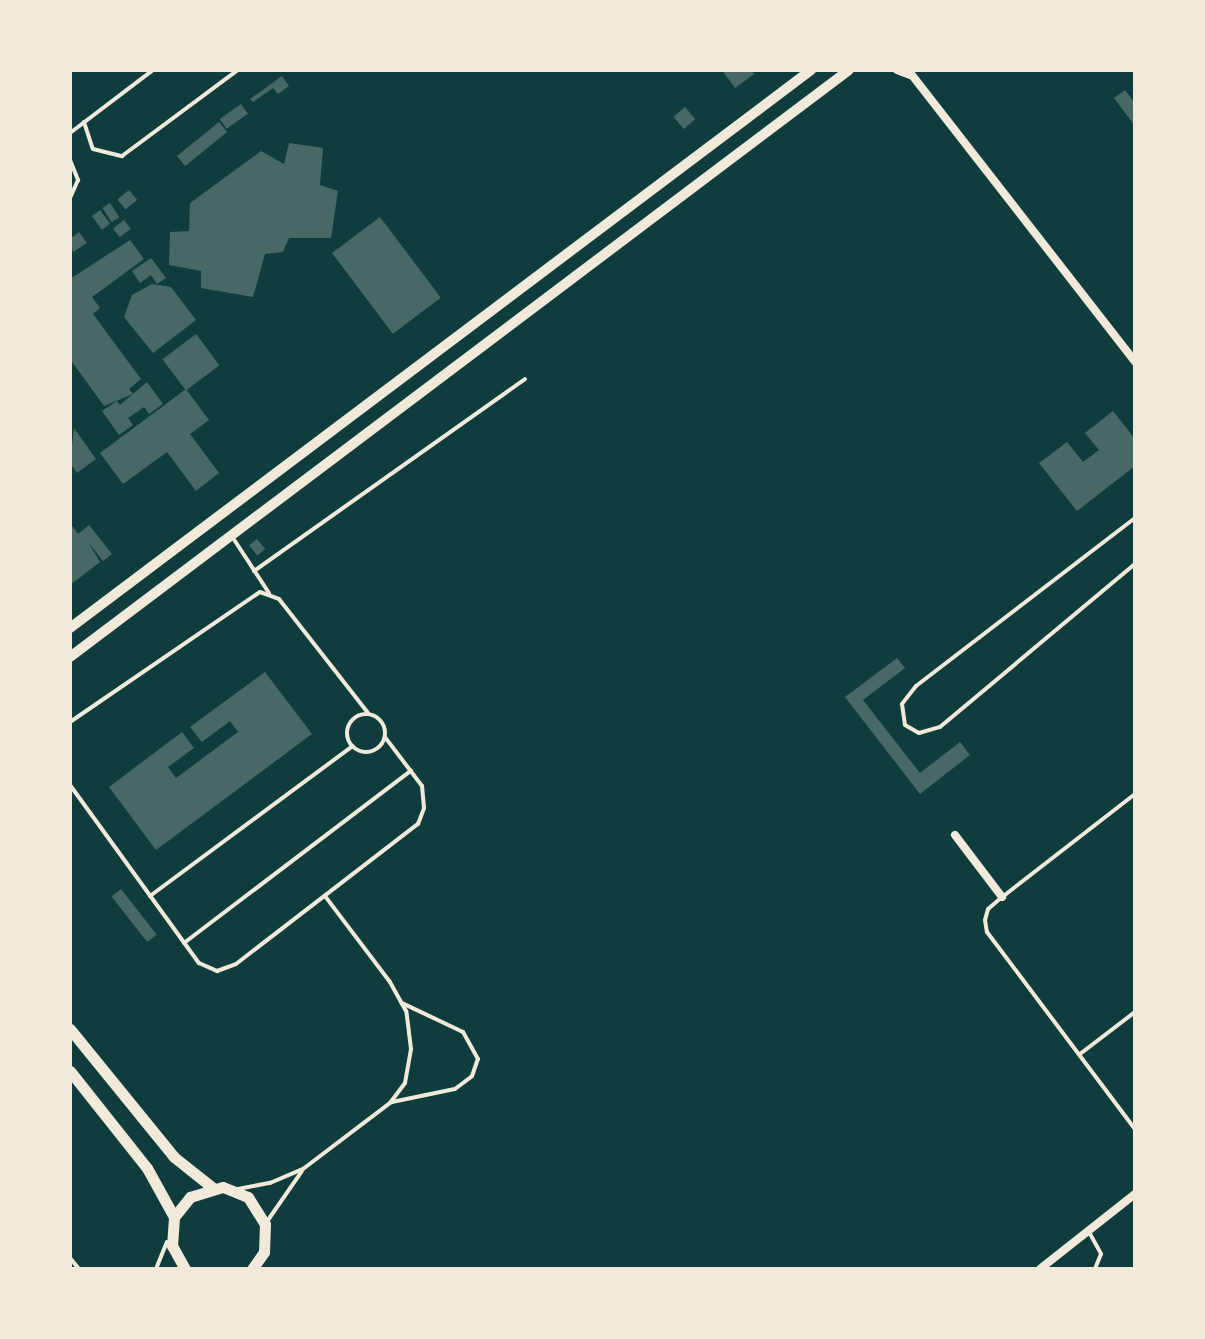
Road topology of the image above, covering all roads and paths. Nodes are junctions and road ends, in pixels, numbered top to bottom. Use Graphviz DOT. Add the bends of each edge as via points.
graph roads {
  1 [pos="153,70"];
  2 [pos="238,70"];
  3 [pos="811,70"];
  4 [pos="849,70"];
  5 [pos="897,70"];
  6 [pos="909,72"];
  7 [pos="84,122"];
  8 [pos="70,133"];
  9 [pos="70,160"];
  10 [pos="70,198"];
  11 [pos="1135,362"];
  12 [pos="525,379"];
  13 [pos="1135,518"];
  14 [pos="231,536"];
  15 [pos="1135,564"];
  16 [pos="254,571"];
  17 [pos="269,593"];
  18 [pos="70,628"];
  19 [pos="70,657"];
  20 [pos="368,713"];
  21 [pos="70,722"];
  22 [pos="385,737"];
  23 [pos="353,746"];
  24 [pos="411,771"];
  25 [pos="70,785"];
  26 [pos="1135,794"];
  27 [pos="955,835"];
  28 [pos="150,896"];
  29 [pos="325,896"];
  30 [pos="1002,897"];
  31 [pos="184,943"];
  32 [pos="402,1002"];
  33 [pos="1135,1012"];
  34 [pos="70,1029"];
  35 [pos="1079,1054"];
  36 [pos="70,1071"];
  37 [pos="390,1103"];
  38 [pos="1135,1129"];
  39 [pos="303,1169"];
  40 [pos="213,1188"];
  41 [pos="234,1190"];
  42 [pos="1135,1194"];
  43 [pos="174,1217"];
  44 [pos="265,1224"];
  45 [pos="1088,1231"];
  46 [pos="171,1232"];
  47 [pos="264,1252"];
  48 [pos="70,1258"];
  49 [pos="79,1269"];
  50 [pos="156,1269"];
  51 [pos="185,1269"];
  52 [pos="252,1269"];
  53 [pos="270,1269"];
  54 [pos="1040,1269"];
  55 [pos="1095,1269"];
  1 -- 7 [label="lane"];
  2 -- 7 [label="lane" via="122,156 93,149"];
  3 -- 18 [label="street"];
  4 -- 14 [label="street"];
  5 -- 6 [label="street"];
  6 -- 11 [label="street"];
  7 -- 8 [label="lane"];
  9 -- 10 [label="lane" via="78,180"];
  12 -- 16 [label="lane"];
  13 -- 15 [label="lane" via="916,686 902,704 905,725 919,733 940,727"];
  14 -- 16 [label="lane"];
  14 -- 19 [label="street"];
  16 -- 17 [label="lane"];
  17 -- 20 [label="lane" via="288,609"];
  17 -- 21 [label="lane" via="246,596"];
  20 -- 22 [label="lane" via="380,719"];
  20 -- 23 [label="lane" via="348,726"];
  22 -- 23 [label="lane" via="369,752"];
  22 -- 24 [label="lane"];
  23 -- 28 [label="lane"];
  24 -- 29 [label="lane" via="424,799 418,824"];
  24 -- 31 [label="lane"];
  25 -- 28 [label="lane"];
  26 -- 30 [label="lane"];
  27 -- 30 [label="street"];
  28 -- 31 [label="lane"];
  29 -- 31 [label="lane" via="228,969 208,969"];
  29 -- 32 [label="lane"];
  30 -- 35 [label="lane" via="985,915 987,932"];
  32 -- 37 [label="lane" via="410,1027 409,1066 405,1083"];
  32 -- 37 [label="lane" via="463,1032 478,1059 472,1076 455,1089"];
  33 -- 35 [label="lane"];
  34 -- 40 [label="main road" via="174,1157"];
  35 -- 38 [label="lane"];
  36 -- 43 [label="main road" via="147,1168"];
  37 -- 39 [label="lane"];
  39 -- 41 [label="lane"];
  39 -- 44 [label="lane"];
  40 -- 41 [label="main road"];
  40 -- 43 [label="main road" via="190,1197"];
  41 -- 44 [label="main road" via="254,1203"];
  42 -- 45 [label="street"];
  43 -- 46 [label="main road"];
  44 -- 47 [label="main road"];
  45 -- 54 [label="street"];
  45 -- 55 [label="lane" via="1101,1254"];
  46 -- 50 [label="lane"];
  46 -- 51 [label="main road"];
  47 -- 52 [label="main road"];
  47 -- 53 [label="main road"];
  48 -- 49 [label="lane"];
}
